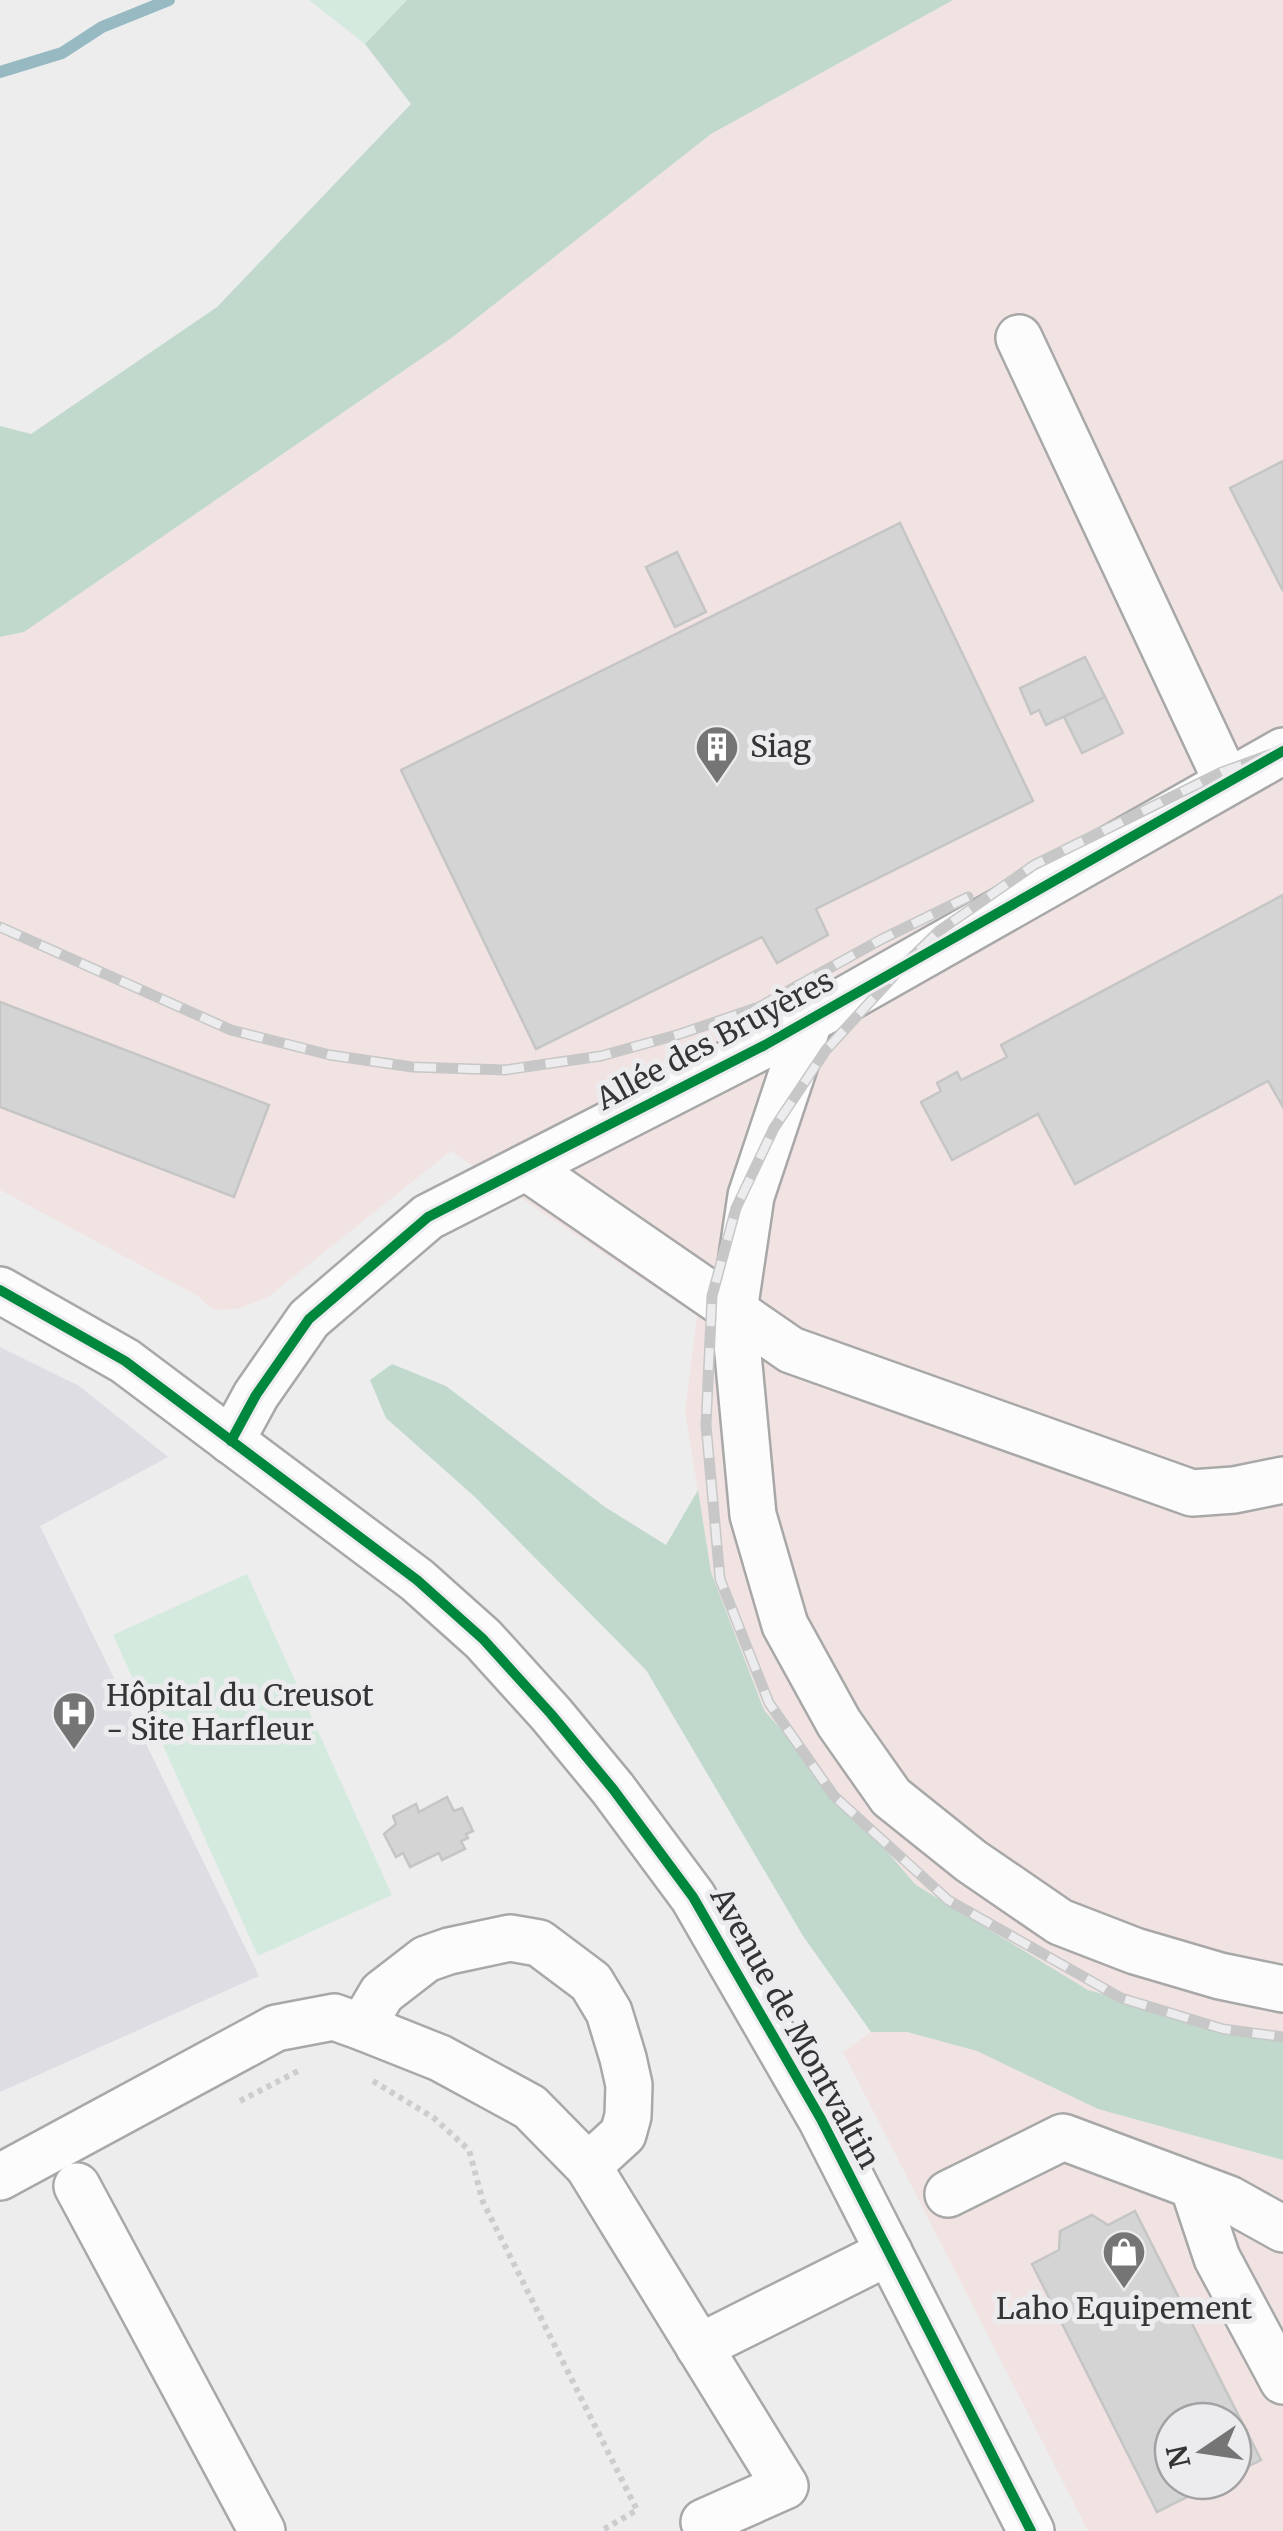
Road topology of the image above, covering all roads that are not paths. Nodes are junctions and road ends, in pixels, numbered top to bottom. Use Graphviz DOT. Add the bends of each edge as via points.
graph roads {
  1 [pos="1019,338"];
  2 [pos="1283,751"];
  3 [pos="1227,782"];
  4 [pos="810,1019"];
  5 [pos="527,1168"];
  6 [pos="0,1290"];
  7 [pos="734,1311"];
  8 [pos="231,1441"];
  9 [pos="1283,1480"];
  10 [pos="1283,1989"];
  11 [pos="362,2027"];
  12 [pos="588,2166"];
  13 [pos="0,2178"];
  14 [pos="77,2186"];
  15 [pos="1193,2186"];
  16 [pos="948,2194"];
  17 [pos="1283,2229"];
  18 [pos="889,2252"];
  19 [pos="699,2347"];
  20 [pos="1283,2381"];
  21 [pos="262,2531"];
  22 [pos="708,2531"];
  23 [pos="1031,2531"];
  1 -- 3 [label="street"];
  2 -- 3 [label="street, Allée des Bruyères"];
  3 -- 4 [label="street, Allée des Bruyères"];
  4 -- 5 [label="street, Allée des Bruyères"];
  4 -- 7 [label="street" via="751,1196"];
  5 -- 7 [label="street"];
  5 -- 8 [label="street, Allée des Bruyères" via="428,1217 309,1320"];
  6 -- 8 [label="street, Avenue de Montvaltin" via="126,1361"];
  7 -- 9 [label="street" via="791,1350 1192,1492"];
  7 -- 10 [label="street" via="753,1515 785,1626 839,1723 892,1798 1060,1922 1134,1951"];
  8 -- 18 [label="street, Avenue de Montvaltin" via="417,1580 483,1639 613,1789 692,1896"];
  11 -- 12 [label="street" via="440,2058 530,2107"];
  11 -- 12 [label="street" via="382,1993 426,1960 510,1938 539,1942 591,1982 623,2058 624,2134"];
  11 -- 13 [label="street" via="334,2017 276,2028"];
  12 -- 19 [label="street"];
  14 -- 21 [label="street"];
  15 -- 16 [label="street" via="1064,2138"];
  15 -- 17 [label="street"];
  15 -- 20 [label="street" via="1217,2258"];
  18 -- 19 [label="street"];
  18 -- 23 [label="street, Avenue de Montvaltin"];
  19 -- 22 [label="street" via="785,2486 704,2522"];
}
